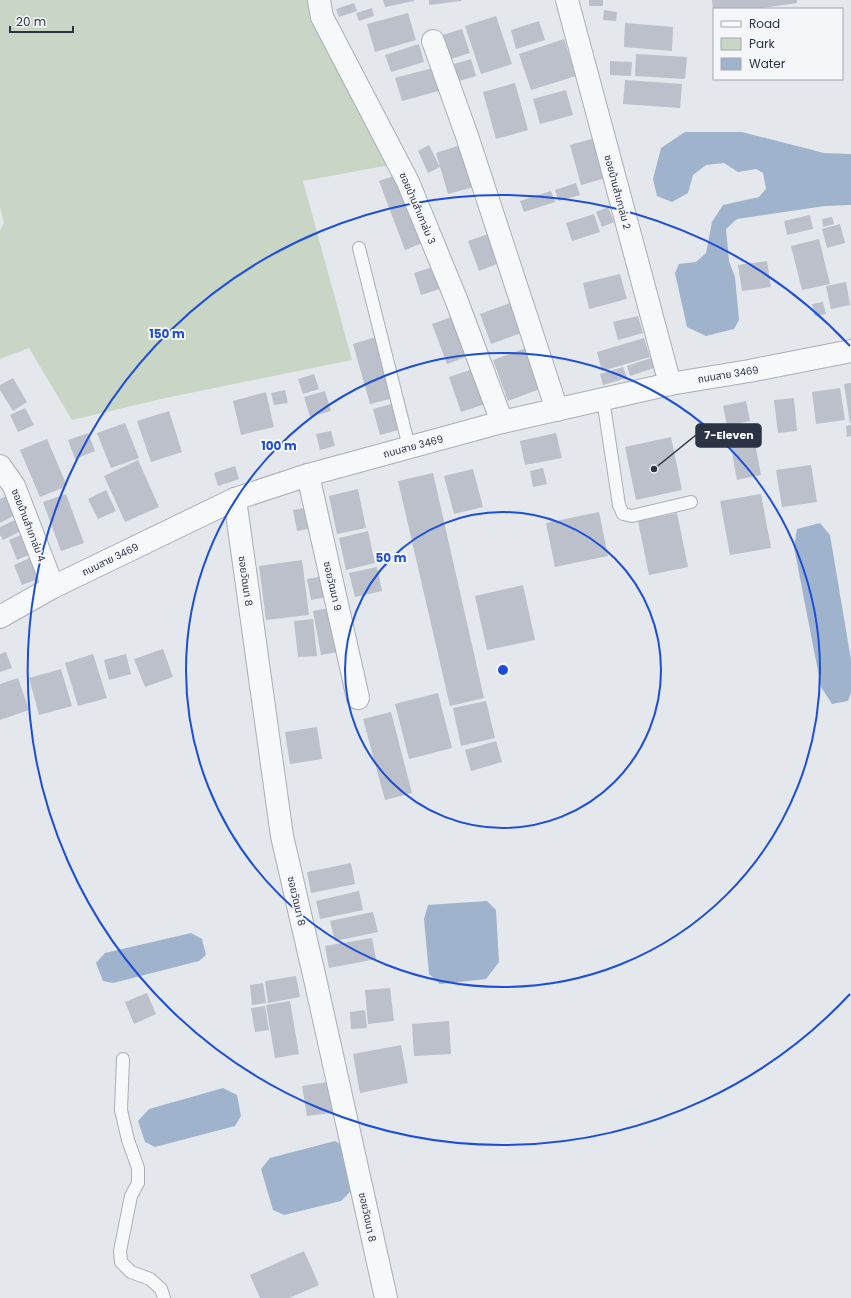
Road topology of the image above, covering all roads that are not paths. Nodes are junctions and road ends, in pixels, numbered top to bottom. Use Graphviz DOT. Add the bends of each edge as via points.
graph roads {
  1 [pos="319,0"];
  2 [pos="567,0"];
  3 [pos="433,41"];
  4 [pos="359,248"];
  5 [pos="851,351"];
  6 [pos="670,384"];
  7 [pos="603,399"];
  8 [pos="557,410"];
  9 [pos="502,422"];
  10 [pos="408,447"];
  11 [pos="0,466"];
  12 [pos="308,475"];
  13 [pos="235,499"];
  14 [pos="691,502"];
  15 [pos="53,587"];
  16 [pos="0,618"];
  17 [pos="358,698"];
  18 [pos="123,1059"];
  19 [pos="164,1298"];
  20 [pos="386,1298"];
  1 -- 9 [label="street, ซอยบ้านสำเภาล่ม 3" via="322,17 408,182 456,299"];
  2 -- 6 [label="street, ซอยบ้านสำเภาล่ม 2"];
  3 -- 8 [label="street"];
  4 -- 10 [label="lane"];
  5 -- 6 [label="street, ถนนสาย 3469"];
  6 -- 7 [label="street, ถนนสาย 3469"];
  7 -- 8 [label="street, ถนนสาย 3469"];
  7 -- 14 [label="lane" via="619,505 623,514 632,516"];
  8 -- 9 [label="street, ถนนสาย 3469"];
  9 -- 10 [label="street, ถนนสาย 3469"];
  10 -- 12 [label="street, ถนนสาย 3469"];
  11 -- 15 [label="street, ซอยบ้านสำเภาล่ม 4" via="14,486"];
  12 -- 13 [label="street, ถนนสาย 3469"];
  12 -- 17 [label="street, ซอยวัฒนา 9"];
  13 -- 15 [label="street, ถนนสาย 3469"];
  13 -- 20 [label="street, ซอยวัฒนา 8" via="282,836"];
  15 -- 16 [label="street, ถนนสาย 3469"];
  18 -- 19 [label="lane" via="121,1110 138,1168 138,1183 131,1196 120,1251 121,1262 131,1272 150,1279 161,1289"];
}
